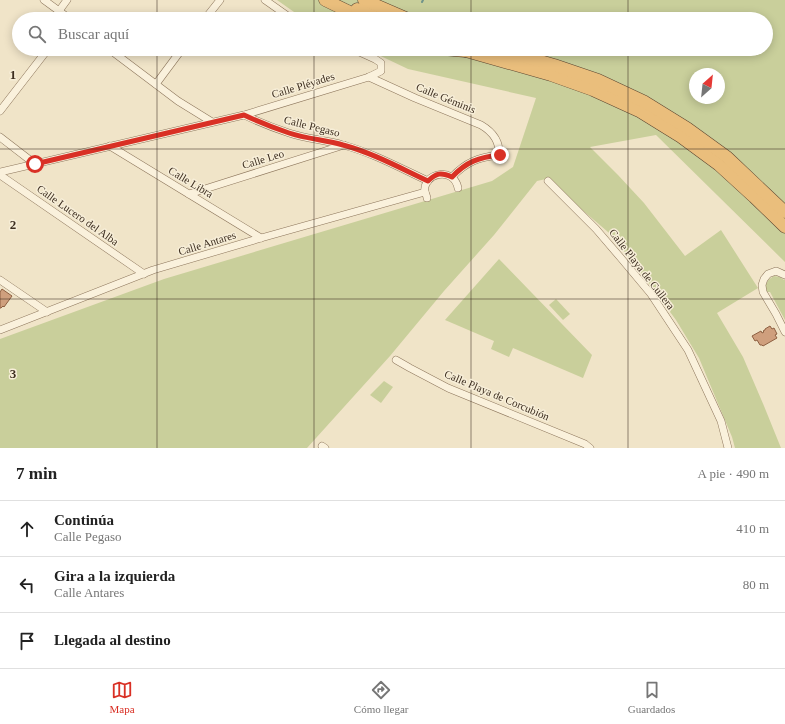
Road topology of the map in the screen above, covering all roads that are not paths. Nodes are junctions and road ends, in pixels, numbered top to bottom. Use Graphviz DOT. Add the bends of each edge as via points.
graph roads {
  1 [pos="44,0"];
  2 [pos="67,0"];
  3 [pos="220,0"];
  4 [pos="265,0"];
  5 [pos="325,0"];
  6 [pos="342,0"];
  7 [pos="364,0"];
  8 [pos="374,0"];
  9 [pos="59,11"];
  10 [pos="211,12"];
  11 [pos="282,12"];
  12 [pos="350,12"];
  13 [pos="362,12"];
  14 [pos="392,12"];
  15 [pos="398,12"];
  16 [pos="43,56"];
  17 [pos="118,56"];
  18 [pos="177,56"];
  19 [pos="368,56"];
  20 [pos="484,56"];
  21 [pos="522,56"];
  22 [pos="369,77"];
  23 [pos="156,84"];
  24 [pos="0,111"];
  25 [pos="244,115"];
  26 [pos="212,122"];
  27 [pos="0,137"];
  28 [pos="344,145"];
  29 [pos="110,146"];
  30 [pos="35,164"];
  31 [pos="0,173"];
  32 [pos="452,177"];
  33 [pos="428,181"];
  34 [pos="548,181"];
  35 [pos="458,188"];
  36 [pos="189,194"];
  37 [pos="785,212"];
  38 [pos="785,227"];
  39 [pos="261,238"];
  40 [pos="144,274"];
  41 [pos="785,275"];
  42 [pos="0,280"];
  43 [pos="47,312"];
  44 [pos="0,330"];
  45 [pos="785,332"];
  46 [pos="396,360"];
  47 [pos="590,448"];
  48 [pos="728,448"];
  1 -- 9 [label="street"];
  2 -- 9 [label="street"];
  3 -- 10 [label="street"];
  4 -- 11 [label="street"];
  5 -- 12 [label="highway"];
  6 -- 13 [label="highway"];
  7 -- 14 [label="highway"];
  8 -- 15 [label="highway"];
  16 -- 24 [label="street"];
  17 -- 23 [label="street"];
  18 -- 23 [label="street"];
  19 -- 22 [label="street" via="381,63 381,71"];
  20 -- 38 [label="highway" via="551,75 593,90 639,111 718,164"];
  21 -- 37 [label="highway" via="598,80 645,102 726,156"];
  22 -- 25 [label="street, Calle Pléyades"];
  22 -- 32 [label="street, Calle Géminis" via="490,130 500,148 500,155 470,162"];
  23 -- 26 [label="street"];
  25 -- 26 [label="street"];
  25 -- 28 [label="street, Calle Pegaso" via="290,134"];
  26 -- 29 [label="street"];
  27 -- 30 [label="street"];
  28 -- 33 [label="street, Calle Pegaso"];
  28 -- 36 [label="street, Calle Leo"];
  29 -- 30 [label="street"];
  29 -- 36 [label="street, Calle Libra"];
  30 -- 31 [label="street"];
  31 -- 40 [label="street, Calle Lucero del Alba"];
  32 -- 33 [label="street" via="438,174"];
  32 -- 35 [label="street"];
  33 -- 39 [label="street, Calle Antares" via="425,187 426,195"];
  34 -- 48 [label="street, Calle Playa de Cullera" via="620,257 650,294 688,350 721,420"];
  36 -- 39 [label="street, Calle Libra"];
  39 -- 40 [label="street, Calle Antares"];
  40 -- 43 [label="street, Calle Antares"];
  41 -- 45 [label="street" via="776,271 768,274 762,285 763,292"];
  42 -- 43 [label="street"];
  43 -- 44 [label="street, Calle Antares"];
  46 -- 47 [label="street, Calle Playa de Corcubión" via="448,388"];
}
